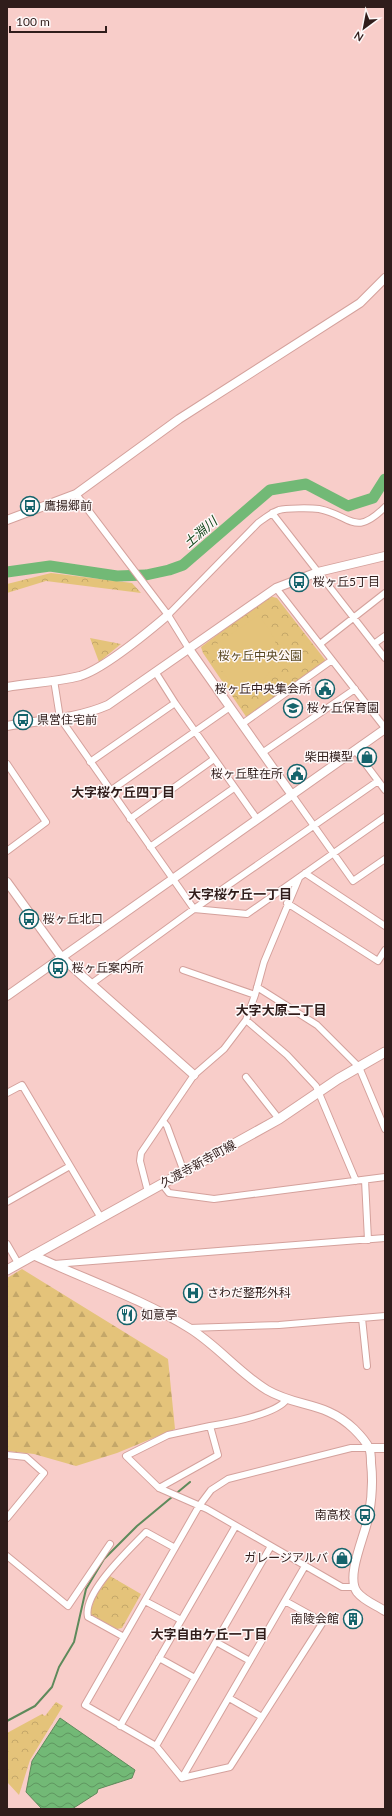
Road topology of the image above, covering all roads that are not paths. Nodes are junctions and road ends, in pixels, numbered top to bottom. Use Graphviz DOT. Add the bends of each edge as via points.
graph roads {
  1 [pos="385,278"];
  2 [pos="76,494"];
  3 [pos="385,507"];
  4 [pos="272,513"];
  5 [pos="7,520"];
  6 [pos="385,556"];
  7 [pos="318,572"];
  8 [pos="276,588"];
  9 [pos="385,592"];
  10 [pos="168,615"];
  11 [pos="353,618"];
  12 [pos="385,636"];
  13 [pos="320,644"];
  14 [pos="374,644"];
  15 [pos="189,649"];
  16 [pos="385,658"];
  17 [pos="332,660"];
  18 [pos="156,673"];
  19 [pos="54,680"];
  20 [pos="7,687"];
  21 [pos="355,689"];
  22 [pos="175,703"];
  23 [pos="230,707"];
  24 [pos="60,718"];
  25 [pos="242,724"];
  26 [pos="7,726"];
  27 [pos="385,728"];
  28 [pos="194,731"];
  29 [pos="355,750"];
  30 [pos="262,753"];
  31 [pos="214,759"];
  32 [pos="90,762"];
  33 [pos="7,764"];
  34 [pos="378,781"];
  35 [pos="234,788"];
  36 [pos="385,790"];
  37 [pos="110,791"];
  38 [pos="292,795"];
  39 [pos="385,817"];
  40 [pos="130,818"];
  41 [pos="257,819"];
  42 [pos="314,826"];
  43 [pos="150,847"];
  44 [pos="7,851"];
  45 [pos="333,853"];
  46 [pos="385,859"];
  47 [pos="302,875"];
  48 [pos="172,879"];
  49 [pos="7,882"];
  50 [pos="288,903"];
  51 [pos="194,909"];
  52 [pos="385,926"];
  53 [pos="385,950"];
  54 [pos="62,958"];
  55 [pos="183,970"];
  56 [pos="91,984"];
  57 [pos="257,987"];
  58 [pos="255,995"];
  59 [pos="7,996"];
  60 [pos="246,1020"];
  61 [pos="385,1052"];
  62 [pos="359,1067"];
  63 [pos="194,1075"];
  64 [pos="246,1077"];
  65 [pos="318,1092"];
  66 [pos="7,1093"];
  67 [pos="279,1119"];
  68 [pos="163,1121"];
  69 [pos="384,1121"];
  70 [pos="385,1129"];
  71 [pos="70,1166"];
  72 [pos="184,1172"];
  73 [pos="385,1177"];
  74 [pos="365,1180"];
  75 [pos="356,1181"];
  76 [pos="162,1184"];
  77 [pos="148,1192"];
  78 [pos="7,1202"];
  79 [pos="101,1218"];
  80 [pos="385,1238"];
  81 [pos="368,1240"];
  82 [pos="7,1244"];
  83 [pos="33,1255"];
  84 [pos="18,1263"];
  85 [pos="53,1264"];
  86 [pos="7,1270"];
  87 [pos="385,1316"];
  88 [pos="362,1318"];
  89 [pos="189,1328"];
  90 [pos="367,1366"];
  91 [pos="287,1399"];
  92 [pos="210,1426"];
  93 [pos="370,1448"];
  94 [pos="385,1448"];
  95 [pos="7,1455"];
  96 [pos="159,1488"];
  97 [pos="199,1506"];
  98 [pos="7,1518"];
  99 [pos="235,1526"];
  100 [pos="110,1544"];
  101 [pos="271,1546"];
  102 [pos="175,1548"];
  103 [pos="7,1556"];
  104 [pos="306,1566"];
  105 [pos="355,1587"];
  106 [pos="145,1601"];
  107 [pos="285,1601"];
  108 [pos="385,1611"];
  109 [pos="181,1620"];
  110 [pos="124,1637"];
  111 [pos="216,1642"];
  112 [pos="159,1658"];
  113 [pos="250,1661"];
  114 [pos="195,1678"];
  115 [pos="229,1698"];
  116 [pos="262,1717"];
  117 [pos="120,1726"];
  118 [pos="156,1746"];
  119 [pos="182,1778"];
  1 -- 2 [label="street" via="360,303 179,419"];
  2 -- 5 [label="street"];
  2 -- 10 [label="street"];
  3 -- 4 [label="street" via="373,519 364,523 346,521 318,509 281,509"];
  4 -- 7 [label="street"];
  4 -- 10 [label="street" via="258,523"];
  6 -- 7 [label="street"];
  7 -- 8 [label="street"];
  7 -- 11 [label="street"];
  8 -- 13 [label="street"];
  8 -- 15 [label="street"];
  9 -- 11 [label="street"];
  10 -- 15 [label="street"];
  10 -- 19 [label="street" via="93,671"];
  11 -- 13 [label="street"];
  11 -- 14 [label="street"];
  12 -- 14 [label="street"];
  13 -- 17 [label="street"];
  14 -- 16 [label="street"];
  15 -- 18 [label="street"];
  15 -- 23 [label="street"];
  17 -- 21 [label="street"];
  17 -- 25 [label="street"];
  18 -- 22 [label="street"];
  18 -- 24 [label="street" via="108,705 92,712"];
  19 -- 20 [label="street"];
  19 -- 24 [label="street"];
  21 -- 27 [label="street"];
  21 -- 30 [label="street"];
  22 -- 28 [label="street"];
  22 -- 32 [label="street"];
  23 -- 25 [label="street"];
  23 -- 28 [label="street"];
  24 -- 26 [label="street"];
  24 -- 32 [label="street"];
  25 -- 30 [label="street"];
  27 -- 29 [label="street"];
  28 -- 31 [label="street"];
  28 -- 37 [label="street"];
  29 -- 34 [label="street"];
  29 -- 38 [label="street"];
  30 -- 38 [label="street"];
  31 -- 35 [label="street"];
  31 -- 40 [label="street"];
  32 -- 37 [label="street"];
  33 -- 44 [label="street" via="46,822"];
  34 -- 36 [label="street"];
  34 -- 42 [label="street"];
  35 -- 41 [label="street"];
  35 -- 43 [label="street"];
  37 -- 40 [label="street"];
  38 -- 41 [label="street"];
  38 -- 42 [label="street"];
  39 -- 45 [label="street"];
  40 -- 43 [label="street"];
  41 -- 48 [label="street"];
  42 -- 45 [label="street"];
  42 -- 51 [label="street"];
  43 -- 48 [label="street"];
  45 -- 46 [label="street" via="353,881"];
  45 -- 47 [label="street"];
  47 -- 50 [label="street"];
  47 -- 51 [label="street" via="247,914"];
  47 -- 52 [label="street"];
  48 -- 51 [label="street"];
  48 -- 54 [label="street"];
  49 -- 54 [label="street"];
  50 -- 53 [label="street" via="378,961"];
  50 -- 57 [label="street" via="264,962"];
  51 -- 56 [label="street"];
  54 -- 56 [label="street"];
  54 -- 59 [label="street"];
  55 -- 58 [label="street"];
  56 -- 63 [label="street"];
  57 -- 58 [label="street"];
  57 -- 62 [label="street" via="318,1026"];
  58 -- 60 [label="street"];
  60 -- 63 [label="street" via="224,1049"];
  60 -- 65 [label="street" via="287,1055 316,1086"];
  61 -- 62 [label="main road, 久渡寺新寺町線"];
  62 -- 65 [label="main road, 久渡寺新寺町線"];
  62 -- 69 [label="street"];
  63 -- 68 [label="street"];
  64 -- 67 [label="street"];
  65 -- 67 [label="main road, 久渡寺新寺町線"];
  65 -- 75 [label="street"];
  66 -- 71 [label="street" via="22,1085"];
  67 -- 72 [label="main road, 久渡寺新寺町線"];
  68 -- 72 [label="street"];
  68 -- 77 [label="street" via="141,1153 140,1161"];
  69 -- 70 [label="street"];
  71 -- 78 [label="street"];
  71 -- 79 [label="street"];
  72 -- 76 [label="main road, 久渡寺新寺町線"];
  73 -- 74 [label="street"];
  74 -- 75 [label="street"];
  74 -- 81 [label="street"];
  75 -- 76 [label="street" via="214,1199 169,1193"];
  76 -- 77 [label="main road, 久渡寺新寺町線"];
  77 -- 79 [label="main road, 久渡寺新寺町線"];
  79 -- 83 [label="main road, 久渡寺新寺町線"];
  80 -- 81 [label="street"];
  81 -- 85 [label="street"];
  82 -- 84 [label="street"];
  83 -- 84 [label="main road, 久渡寺新寺町線"];
  83 -- 85 [label="street"];
  84 -- 86 [label="main road, 久渡寺新寺町線"];
  85 -- 89 [label="street" via="130,1298"];
  87 -- 88 [label="street"];
  88 -- 89 [label="street"];
  88 -- 90 [label="street"];
  89 -- 91 [label="street" via="267,1390"];
  91 -- 92 [label="street" via="283,1405 275,1409 230,1423"];
  91 -- 93 [label="street" via="330,1411 345,1420"];
  92 -- 96 [label="street" via="218,1455"];
  92 -- 96 [label="street" via="168,1435 126,1456"];
  93 -- 94 [label="street"];
  93 -- 97 [label="street" via="351,1448 240,1474 217,1484"];
  93 -- 105 [label="street" via="371,1498 354,1574"];
  95 -- 98 [label="street" via="26,1457 44,1473"];
  96 -- 97 [label="street"];
  97 -- 99 [label="street"];
  97 -- 102 [label="street"];
  99 -- 101 [label="street"];
  99 -- 109 [label="street"];
  100 -- 103 [label="street" via="68,1606"];
  101 -- 104 [label="street"];
  101 -- 111 [label="street"];
  102 -- 106 [label="street"];
  102 -- 110 [label="street" via="146,1532 105,1576 90,1597 86,1611 88,1617"];
  104 -- 105 [label="street" via="342,1587"];
  104 -- 107 [label="street"];
  105 -- 108 [label="street" via="361,1597"];
  106 -- 109 [label="street"];
  106 -- 110 [label="street"];
  107 -- 113 [label="street"];
  107 -- 116 [label="street" via="323,1622"];
  109 -- 112 [label="street"];
  110 -- 117 [label="street" via="85,1705"];
  111 -- 113 [label="street"];
  111 -- 114 [label="street"];
  112 -- 114 [label="street"];
  112 -- 117 [label="street"];
  113 -- 115 [label="street"];
  114 -- 118 [label="street"];
  115 -- 116 [label="street"];
  115 -- 119 [label="street"];
  116 -- 119 [label="street" via="230,1767"];
  117 -- 118 [label="street"];
  118 -- 119 [label="street"];
}
